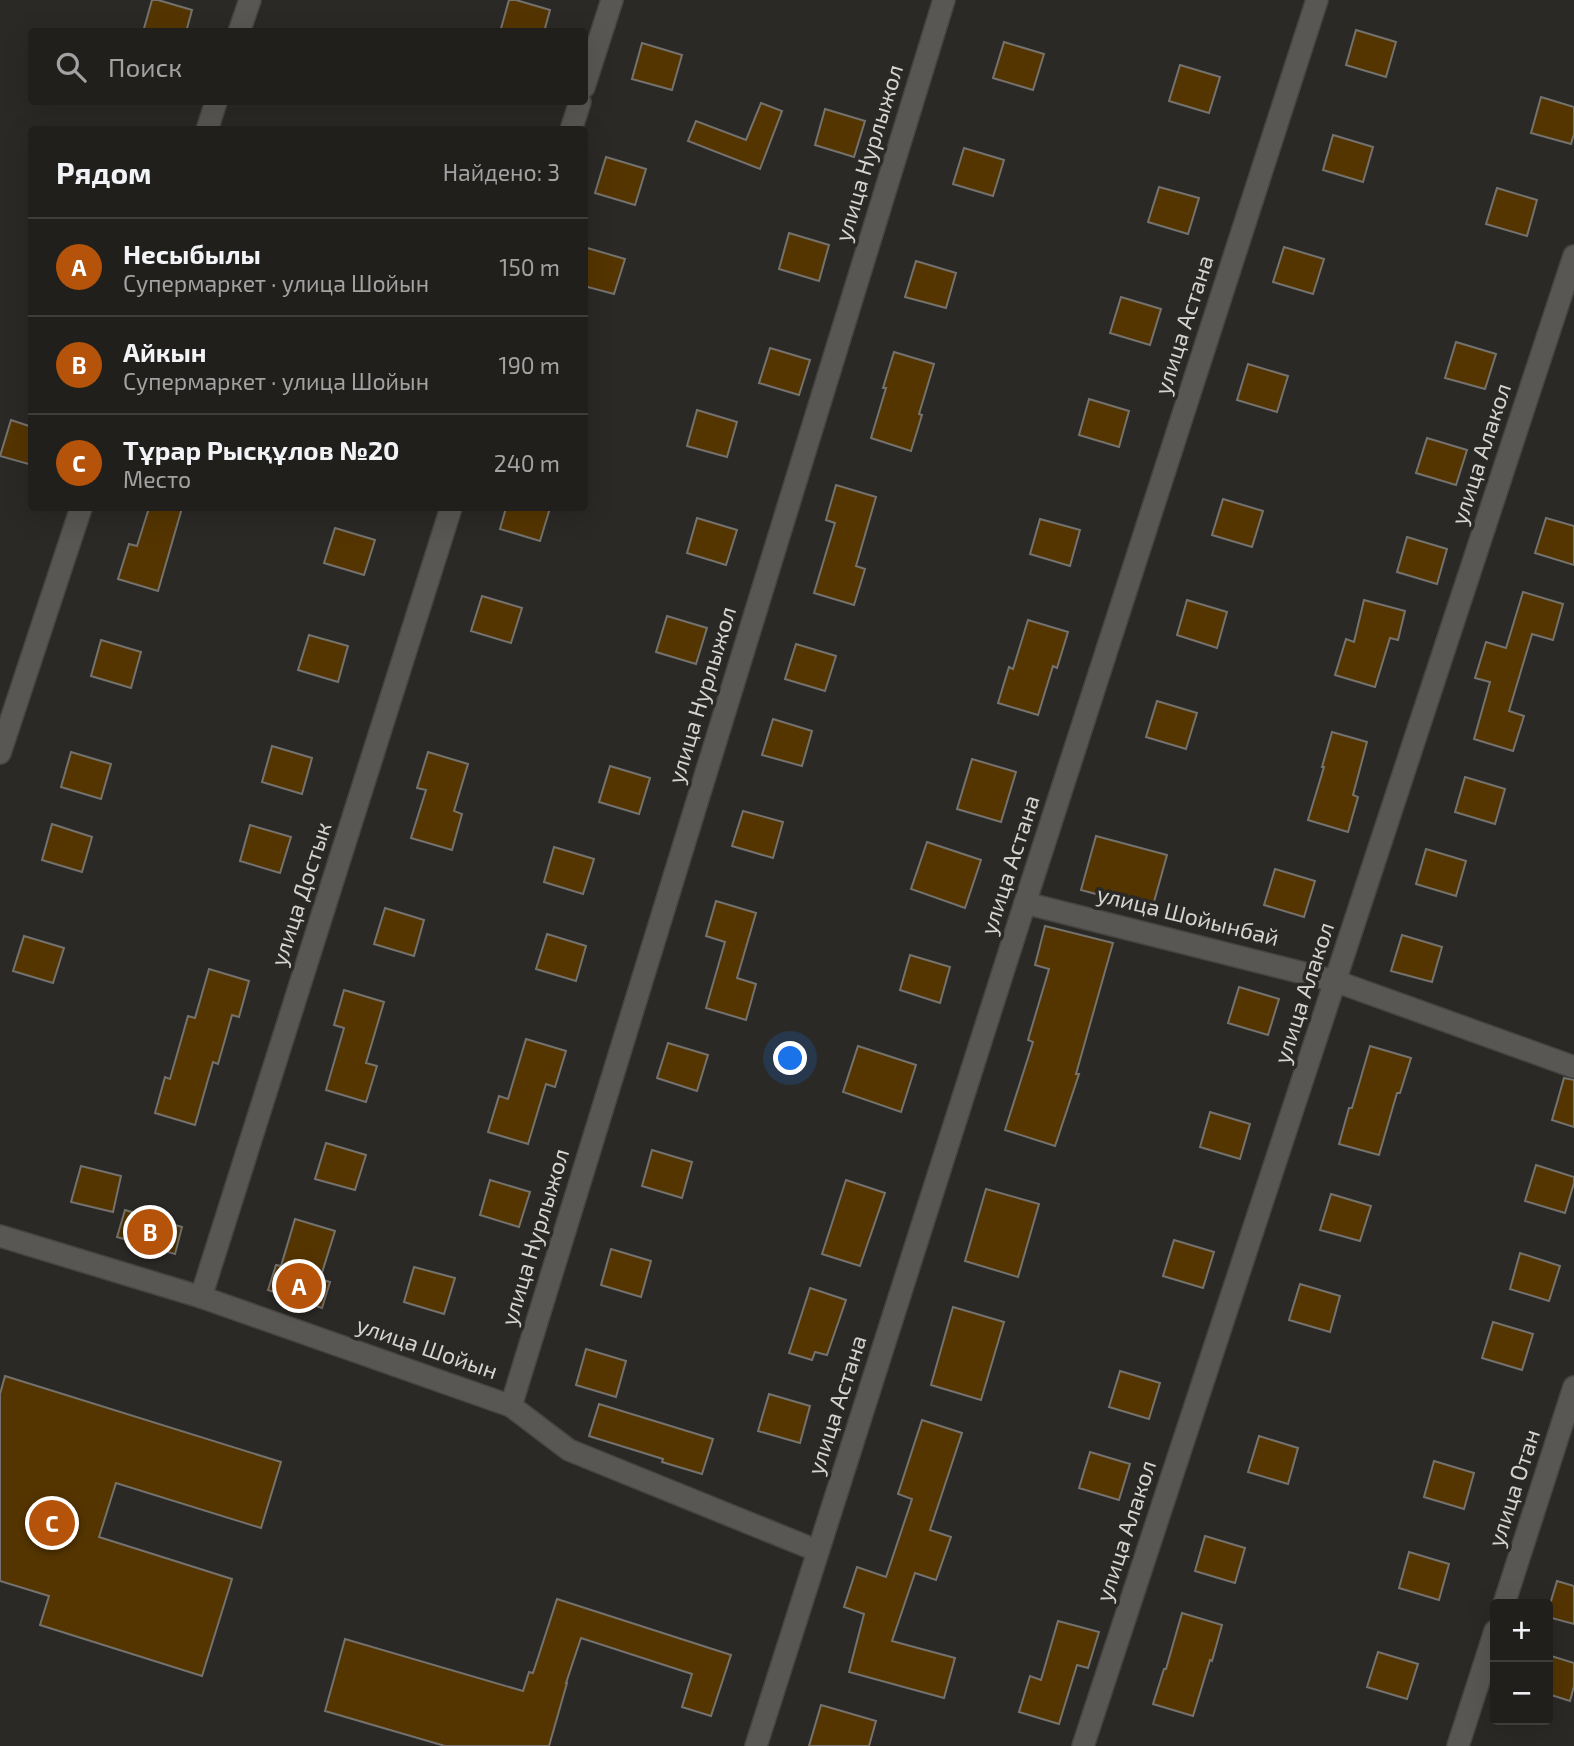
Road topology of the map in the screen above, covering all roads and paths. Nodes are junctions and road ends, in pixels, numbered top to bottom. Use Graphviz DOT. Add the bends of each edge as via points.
graph roads {
  1 [pos="250,0"];
  2 [pos="612,0"];
  3 [pos="944,0"];
  4 [pos="1317,0"];
  5 [pos="240,28"];
  6 [pos="588,75"];
  7 [pos="215,105"];
  8 [pos="579,105"];
  9 [pos="208,126"];
  10 [pos="572,126"];
  11 [pos="1574,256"];
  12 [pos="80,511"];
  13 [pos="450,511"];
  14 [pos="0,753"];
  15 [pos="1025,903"];
  16 [pos="1335,981"];
  17 [pos="1574,1067"];
  18 [pos="0,1236"];
  19 [pos="201,1297"];
  20 [pos="1574,1387"];
  21 [pos="511,1406"];
  22 [pos="818,1551"];
  23 [pos="1506,1599"];
  24 [pos="1490,1647"];
  25 [pos="756,1746"];
  26 [pos="1083,1746"];
  27 [pos="1458,1746"];
  1 -- 5 [label="street"];
  2 -- 6 [label="street"];
  3 -- 21 [label="street, улица Нурлыжол"];
  4 -- 15 [label="street, улица Астана"];
  7 -- 9 [label="street"];
  8 -- 10 [label="street"];
  11 -- 16 [label="street, улица Алакол"];
  12 -- 14 [label="street"];
  13 -- 19 [label="street, улица Достык"];
  15 -- 16 [label="street, улица Шойынбай"];
  15 -- 22 [label="street, улица Астана"];
  16 -- 17 [label="street, улица Шойынбай"];
  16 -- 26 [label="street, улица Алакол"];
  18 -- 19 [label="street, улица Шойын"];
  19 -- 21 [label="street, улица Шойын"];
  20 -- 23 [label="street, улица Отан"];
  21 -- 22 [label="street, улица Шойын" via="569,1450"];
  22 -- 25 [label="street, улица Астана"];
  24 -- 27 [label="street"];
}
